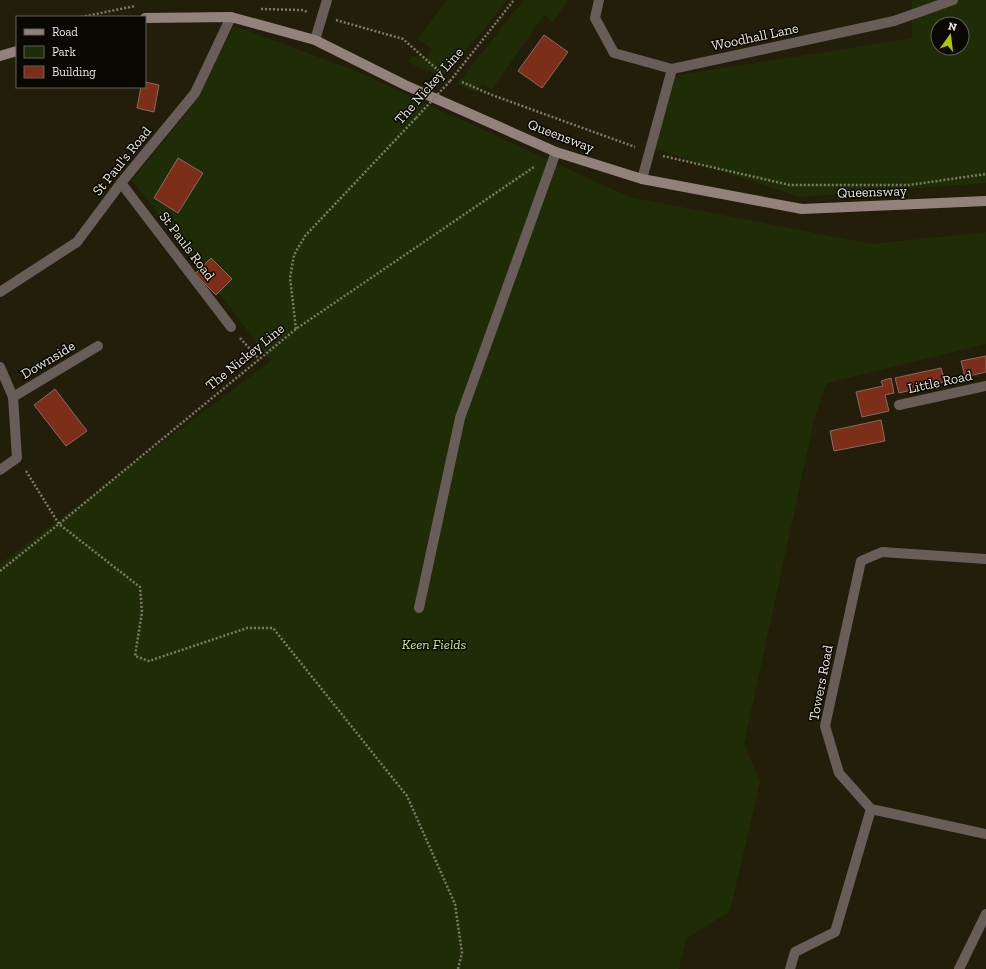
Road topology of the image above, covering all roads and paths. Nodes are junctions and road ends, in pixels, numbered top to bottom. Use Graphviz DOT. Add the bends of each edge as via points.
graph roads {
  1 [pos="326,0"];
  2 [pos="514,0"];
  3 [pos="599,0"];
  4 [pos="953,0"];
  5 [pos="231,17"];
  6 [pos="146,18"];
  7 [pos="315,40"];
  8 [pos="16,51"];
  9 [pos="0,56"];
  10 [pos="672,69"];
  11 [pos="462,82"];
  12 [pos="556,152"];
  13 [pos="650,153"];
  14 [pos="986,174"];
  15 [pos="642,179"];
  16 [pos="121,183"];
  17 [pos="986,201"];
  18 [pos="0,292"];
  19 [pos="231,327"];
  20 [pos="296,329"];
  21 [pos="98,346"];
  22 [pos="259,359"];
  23 [pos="0,367"];
  24 [pos="986,386"];
  25 [pos="13,398"];
  26 [pos="899,406"];
  27 [pos="17,458"];
  28 [pos="0,470"];
  29 [pos="59,524"];
  30 [pos="986,560"];
  31 [pos="0,571"];
  32 [pos="419,608"];
  33 [pos="871,809"];
  34 [pos="986,834"];
  35 [pos="986,914"];
  36 [pos="458,969"];
  37 [pos="790,969"];
  38 [pos="959,969"];
  1 -- 7 [label="street"];
  2 -- 20 [label="path, The Nickey Line, bridge" via="450,82 305,236 294,255 290,278"];
  3 -- 10 [label="street" via="595,18 614,53"];
  4 -- 10 [label="street, Woodhall Lane" via="894,21"];
  5 -- 6 [label="main road, Queensway"];
  5 -- 7 [label="main road, Queensway"];
  5 -- 16 [label="street, St Paul's Road" via="195,93"];
  7 -- 12 [label="main road, Queensway" via="405,85"];
  8 -- 9 [label="main road"];
  10 -- 13 [label="street"];
  11 -- 13 [label="path"];
  12 -- 15 [label="main road, Queensway"];
  12 -- 20 [label="path"];
  12 -- 32 [label="street" via="460,418"];
  13 -- 14 [label="path" via="790,185 909,185"];
  13 -- 15 [label="street"];
  15 -- 17 [label="main road, Queensway" via="802,209"];
  16 -- 18 [label="street, St Paul's Road" via="77,242"];
  16 -- 19 [label="street, St Pauls Road"];
  19 -- 22 [label="path"];
  20 -- 22 [label="path, The Nickey Line"];
  21 -- 25 [label="street, Downside"];
  22 -- 29 [label="path, The Nickey Line"];
  23 -- 25 [label="street, Downside"];
  24 -- 26 [label="street, Little Road"];
  25 -- 27 [label="street, Downside"];
  27 -- 28 [label="street"];
  27 -- 29 [label="path"];
  29 -- 31 [label="path, The Nickey Line"];
  29 -- 36 [label="path" via="140,587 142,612 135,656 149,661 247,628 273,628 407,796 455,904 462,953"];
  30 -- 33 [label="street, Towers Road" via="882,552 861,561 825,726 839,774"];
  33 -- 34 [label="street"];
  33 -- 37 [label="street" via="835,932 795,952"];
  35 -- 38 [label="street"];
}
